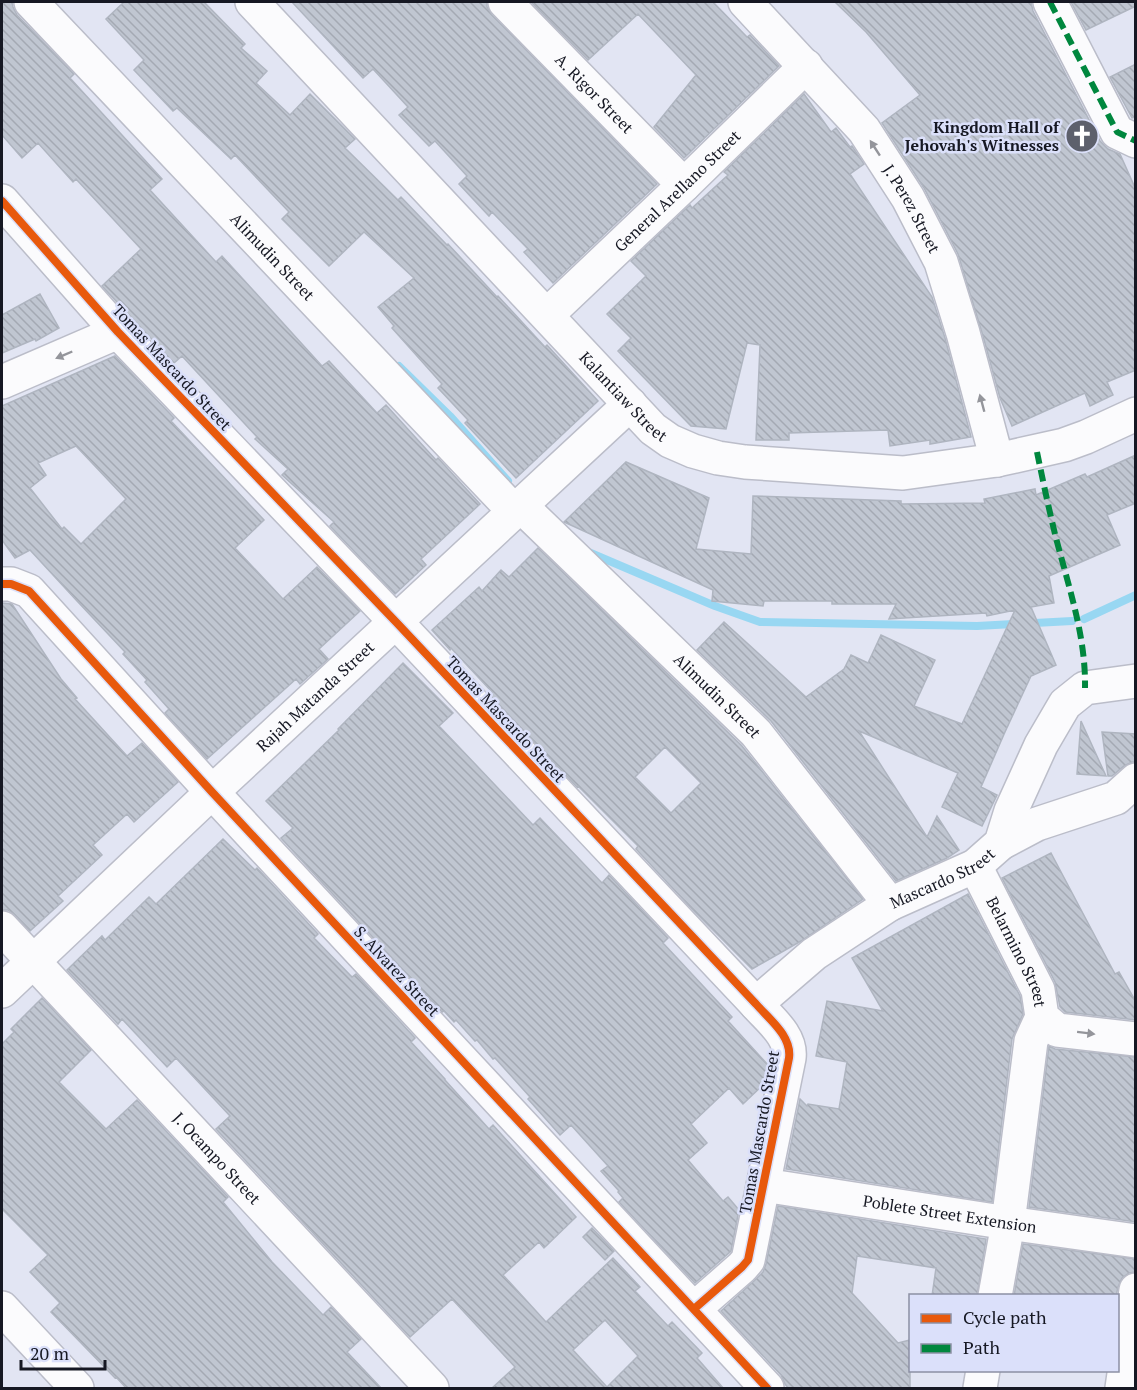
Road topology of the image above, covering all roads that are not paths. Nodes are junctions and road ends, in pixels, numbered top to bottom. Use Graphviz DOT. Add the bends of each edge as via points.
graph roads {
  1 [pos="31,2"];
  2 [pos="252,2"];
  3 [pos="505,2"];
  4 [pos="745,2"];
  5 [pos="1050,2"];
  6 [pos="806,66"];
  7 [pos="1136,141"];
  8 [pos="684,185"];
  9 [pos="2,201"];
  10 [pos="547,315"];
  11 [pos="118,332"];
  12 [pos="2,382"];
  13 [pos="630,404"];
  14 [pos="1136,414"];
  15 [pos="998,460"];
  16 [pos="518,509"];
  17 [pos="2,584"];
  18 [pos="396,622"];
  19 [pos="1136,681"];
  20 [pos="1136,780"];
  21 [pos="212,792"];
  22 [pos="1001,843"];
  23 [pos="975,866"];
  24 [pos="890,904"];
  25 [pos="2,928"];
  26 [pos="33,960"];
  27 [pos="2,991"];
  28 [pos="756,1004"];
  29 [pos="1042,1017"];
  30 [pos="1136,1039"];
  31 [pos="764,1185"];
  32 [pos="1008,1223"];
  33 [pos="1136,1241"];
  34 [pos="1136,1290"];
  35 [pos="995,1294"];
  36 [pos="2,1308"];
  37 [pos="694,1309"];
  38 [pos="983,1372"];
  39 [pos="77,1389"];
  40 [pos="432,1389"];
  41 [pos="767,1389"];
  42 [pos="980,1389"];
  43 [pos="1122,1389"];
  1 -- 16 [label="street, Alimudin Street"];
  2 -- 10 [label="street, Kalantiaw Street"];
  3 -- 8 [label="street, A. Rigor Street"];
  4 -- 6 [label="street, J. Perez Street"];
  5 -- 7 [label="street" via="1117,132"];
  6 -- 8 [label="street, General Arellano Street"];
  15 -- 6 [label="street, J. Perez Street, one-way" via="941,262 908,198 864,130"];
  8 -- 10 [label="street, General Arellano Street"];
  9 -- 11 [label="street, Tomas Mascardo Street"];
  10 -- 13 [label="street, Kalantiaw Street"];
  11 -- 12 [label="street, one-way"];
  11 -- 18 [label="street, Tomas Mascardo Street"];
  13 -- 15 [label="street, Kalantiaw Street" via="670,441 693,451 745,462 903,473"];
  13 -- 16 [label="street, Rajah Matanda Street"];
  14 -- 15 [label="street, Kalantiaw Street" via="1064,445"];
  16 -- 18 [label="street, Rajah Matanda Street"];
  16 -- 24 [label="street, Alimudin Street" via="756,733"];
  17 -- 21 [label="street, S. Alvarez Street" via="29,591"];
  18 -- 21 [label="street, Rajah Matanda Street"];
  18 -- 28 [label="street, Tomas Mascardo Street"];
  19 -- 22 [label="street, Mascardo Street" via="1085,688 1065,704 1041,745"];
  20 -- 22 [label="street" via="1116,798 1037,824"];
  21 -- 26 [label="street, Rajah Matanda Street"];
  21 -- 37 [label="street, S. Alvarez Street"];
  22 -- 23 [label="street, Mascardo Street"];
  23 -- 24 [label="street, Mascardo Street"];
  23 -- 29 [label="street, Belarmino Street" via="1038,990"];
  24 -- 28 [label="street, Mascardo Street" via="814,954"];
  25 -- 26 [label="street, J. Ocampo Street"];
  26 -- 27 [label="street, Rajah Matanda Street"];
  26 -- 40 [label="street, J. Ocampo Street"];
  28 -- 31 [label="street, Tomas Mascardo Street" via="781,1032 790,1049"];
  29 -- 30 [label="street, Belarmino Street, one-way" via="1057,1029"];
  29 -- 32 [label="street" via="1030,1041"];
  31 -- 32 [label="street, Poblete Street Extension"];
  31 -- 37 [label="street, Tomas Mascardo Street" via="748,1260"];
  32 -- 33 [label="street, Poblete Street Extension"];
  32 -- 35 [label="street"];
  34 -- 43 [label="street"];
  36 -- 39 [label="street"];
  37 -- 41 [label="street, S. Alvarez Street"];
  38 -- 42 [label="street"];
}
